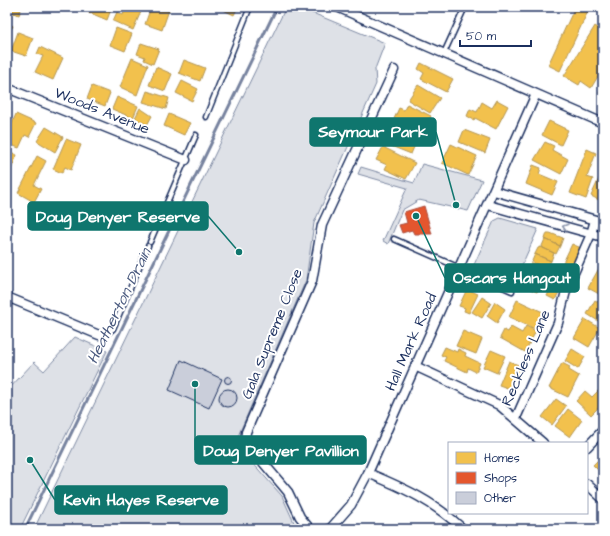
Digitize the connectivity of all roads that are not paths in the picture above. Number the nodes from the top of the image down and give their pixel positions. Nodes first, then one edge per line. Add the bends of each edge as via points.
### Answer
1 (250, 7) edge
2 (337, 7) edge
3 (465, 7) edge
4 (444, 53) junction
5 (394, 70) dead end
6 (7, 88) edge
7 (536, 94) junction
8 (206, 117) dead end
9 (603, 123) edge
10 (196, 135) dead end
11 (186, 160) junction
12 (494, 191) junction
13 (488, 205) junction
14 (599, 221) edge
15 (591, 234) junction
16 (603, 237) edge
17 (394, 238) dead end
18 (150, 242) dead end
19 (148, 246) dead end
20 (459, 267) junction
21 (512, 291) dead end
22 (7, 297) edge
23 (99, 335) joint
24 (415, 366) junction
25 (516, 418) junction
26 (603, 430) edge
27 (542, 442) edge
28 (588, 446) edge
29 (368, 473) junction
30 (588, 485) edge
31 (603, 499) edge
32 (310, 529) edge
33 (330, 529) edge
34 (463, 529) edge

1 - 8 lane
2 - 4 street
3 - 4 lane
4 - 7 street
5 - 32 street, Gala Supreme Close via 322,224 312,281 246,432 245,441 288,492 300,517
6 - 11 street, Woods Avenue
7 - 9 street
7 - 12 street, Hall Mark Road
10 - 11 lane
11 - 18 lane
12 - 13 street, Hall Mark Road
12 - 14 street
15 -> 13 street
13 - 20 street, Hall Mark Road
14 - 15 street, Reckless Lane
15 - 16 street
15 - 25 street, Reckless Lane via 566,291 558,323
17 - 20 lane
19 - 23 lane via 113,329
20 - 21 lane
20 - 24 street, Hall Mark Road
22 - 23 street
24 - 25 street via 499,405
24 - 29 street, Hall Mark Road
25 - 27 street
26 - 28 street
29 - 33 street, Hall Mark Road via 351,505
29 - 34 street via 417,494 444,511
30 - 31 street

